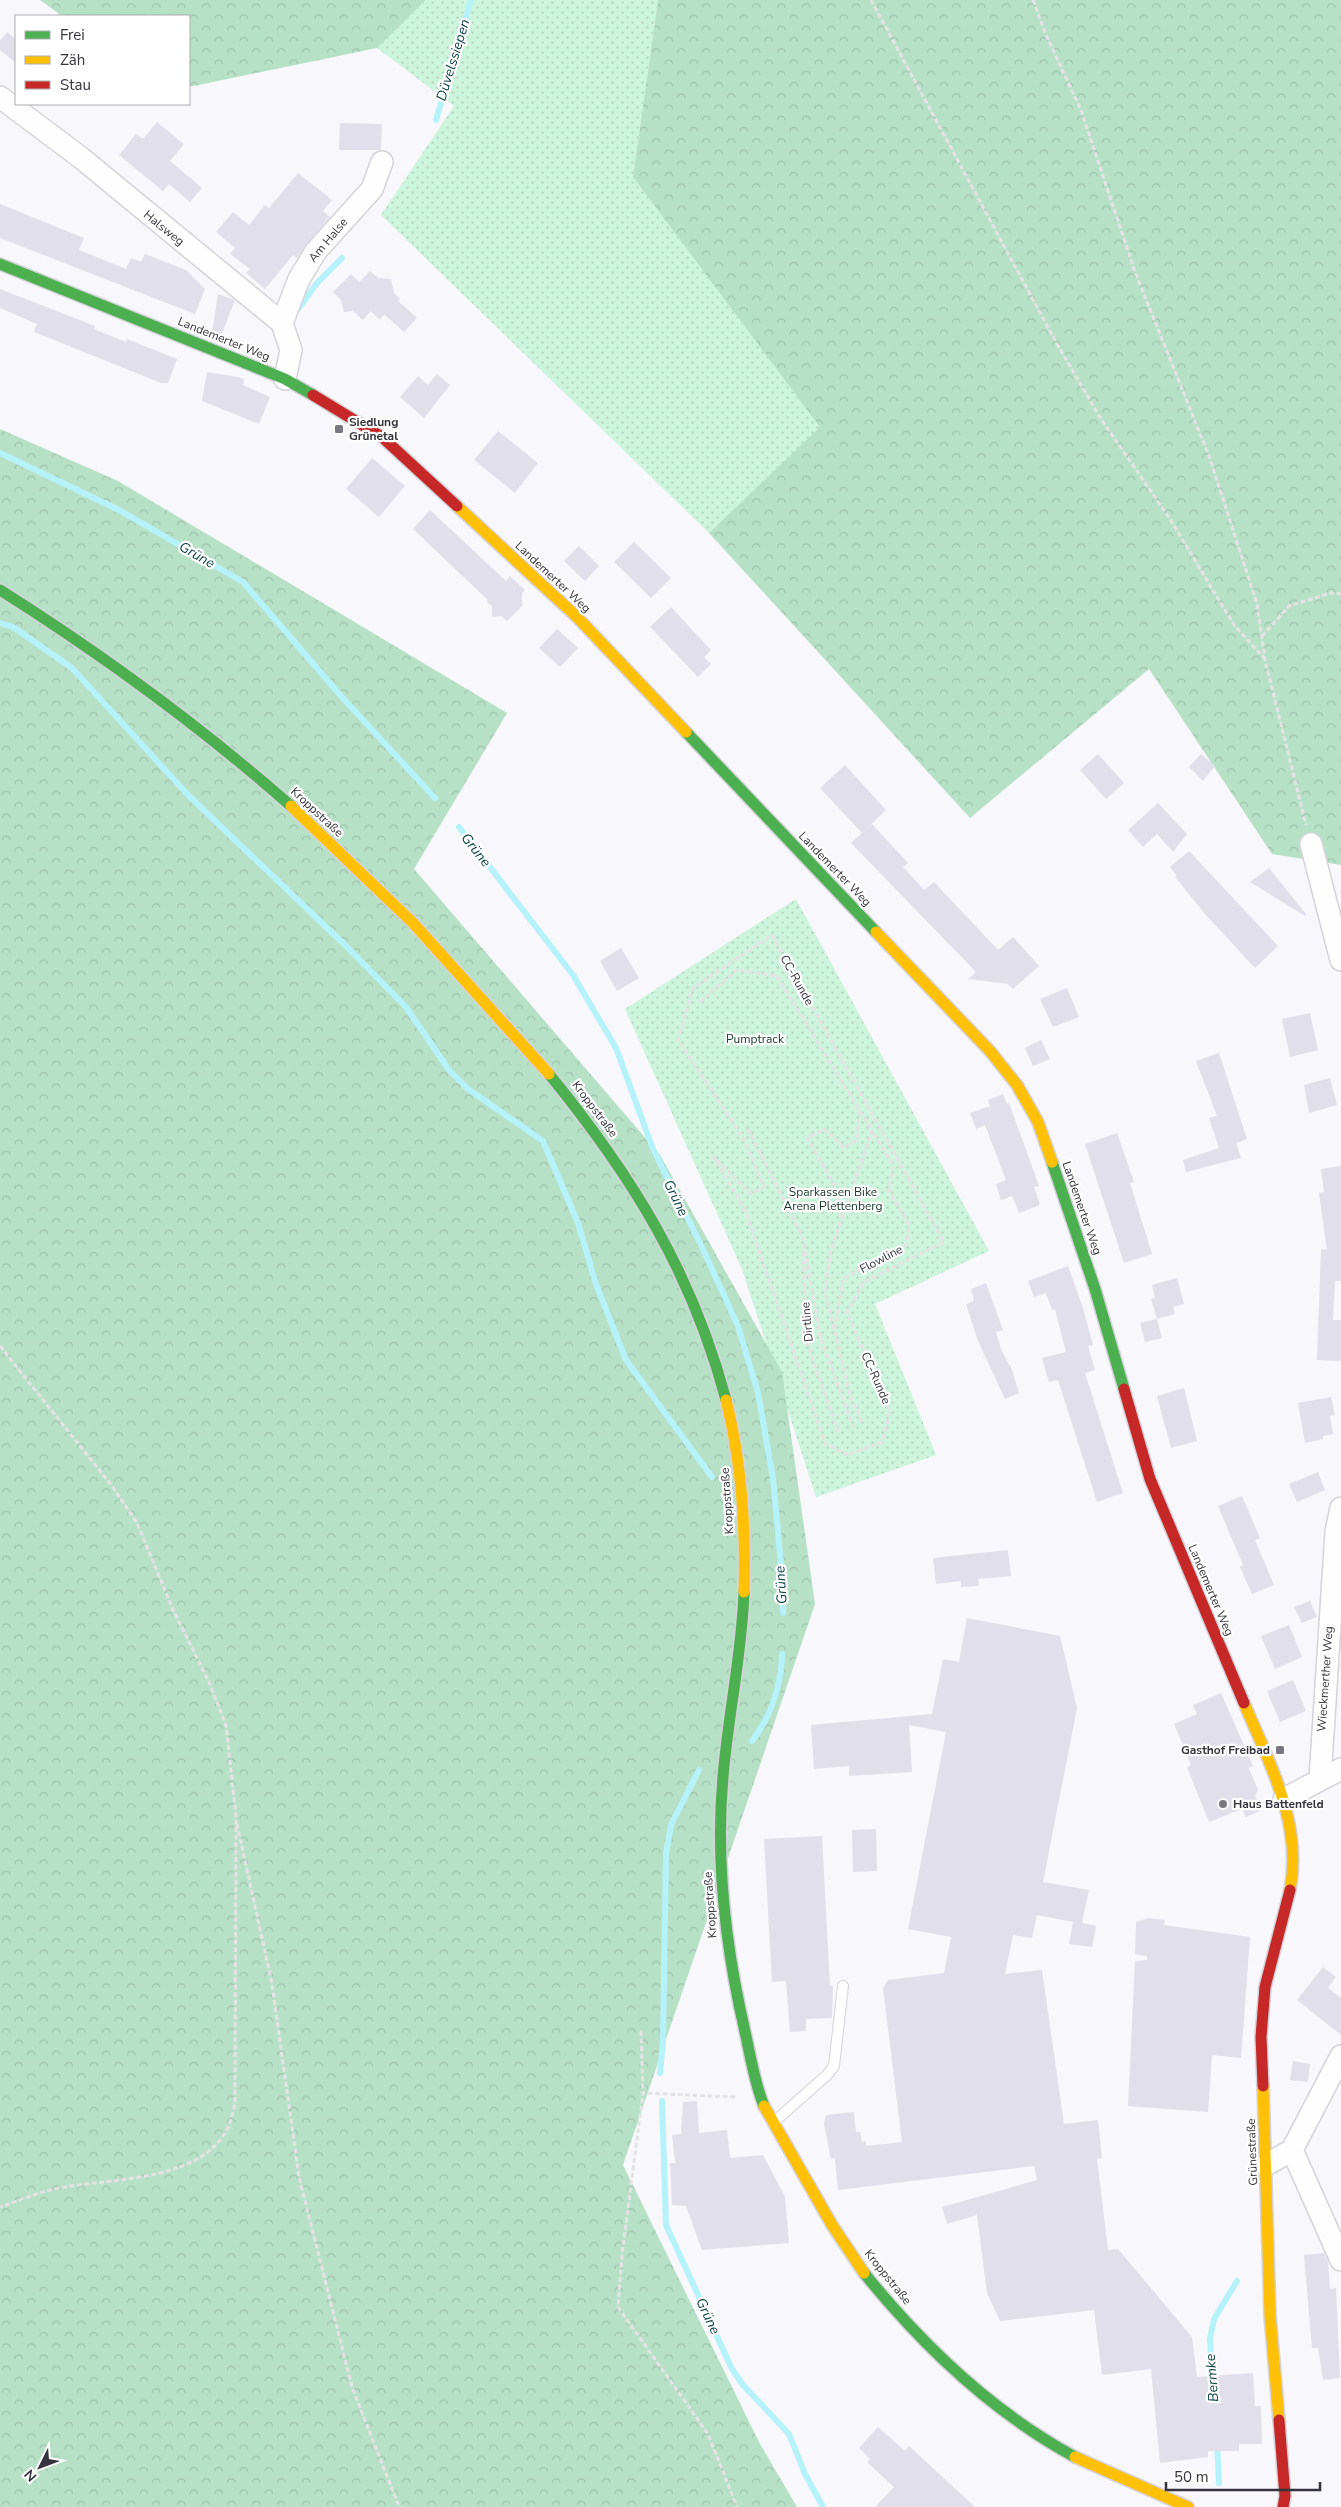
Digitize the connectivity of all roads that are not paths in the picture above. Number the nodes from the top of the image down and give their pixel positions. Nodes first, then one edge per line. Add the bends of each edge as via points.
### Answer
1 (0, 97) edge
2 (382, 162) dead end
3 (0, 264) edge
4 (282, 323) junction
5 (286, 379) junction
6 (0, 590) edge
7 (1311, 844) road end
8 (1341, 960) edge
9 (1341, 1508) edge
10 (1341, 1769) edge
11 (1320, 1779) junction
12 (1284, 1799) junction
13 (843, 1986) dead end
14 (1341, 2056) edge
15 (774, 2122) junction
16 (1292, 2150) junction
17 (1266, 2164) junction
18 (1341, 2260) edge
19 (1188, 2507) edge
20 (1284, 2507) edge

1 - 4 street, Halsweg via 80,157
2 - 4 street, Am Halse via 372,189 316,251 299,279
3 - 5 street, Landemerter Weg
4 - 5 street via 291,350
5 - 12 street, Landemerter Weg via 382,437 576,616 990,1051 1017,1085 1038,1122 1095,1289 1150,1479
6 - 15 street, Kroppstraße via 55,622 144,684 237,757 407,915 508,1025 573,1102 613,1157 665,1240 701,1323 727,1404 742,1486 742,1625 721,1792 720,1860 724,1933 737,2003 761,2098
7 - 8 street
9 - 11 street, Wieckmerther Weg via 1336,1532
10 - 11 street
11 - 12 street
12 - 17 street, Grünestraße via 1294,1850 1283,1924 1265,1987 1261,2038
13 - 15 lane via 834,2066
14 - 16 street
15 - 19 street, Kroppstraße via 826,2215 870,2281 924,2341 1027,2428 1075,2457
16 - 17 street
16 - 18 street
17 - 20 street, Grünestraße via 1270,2315

